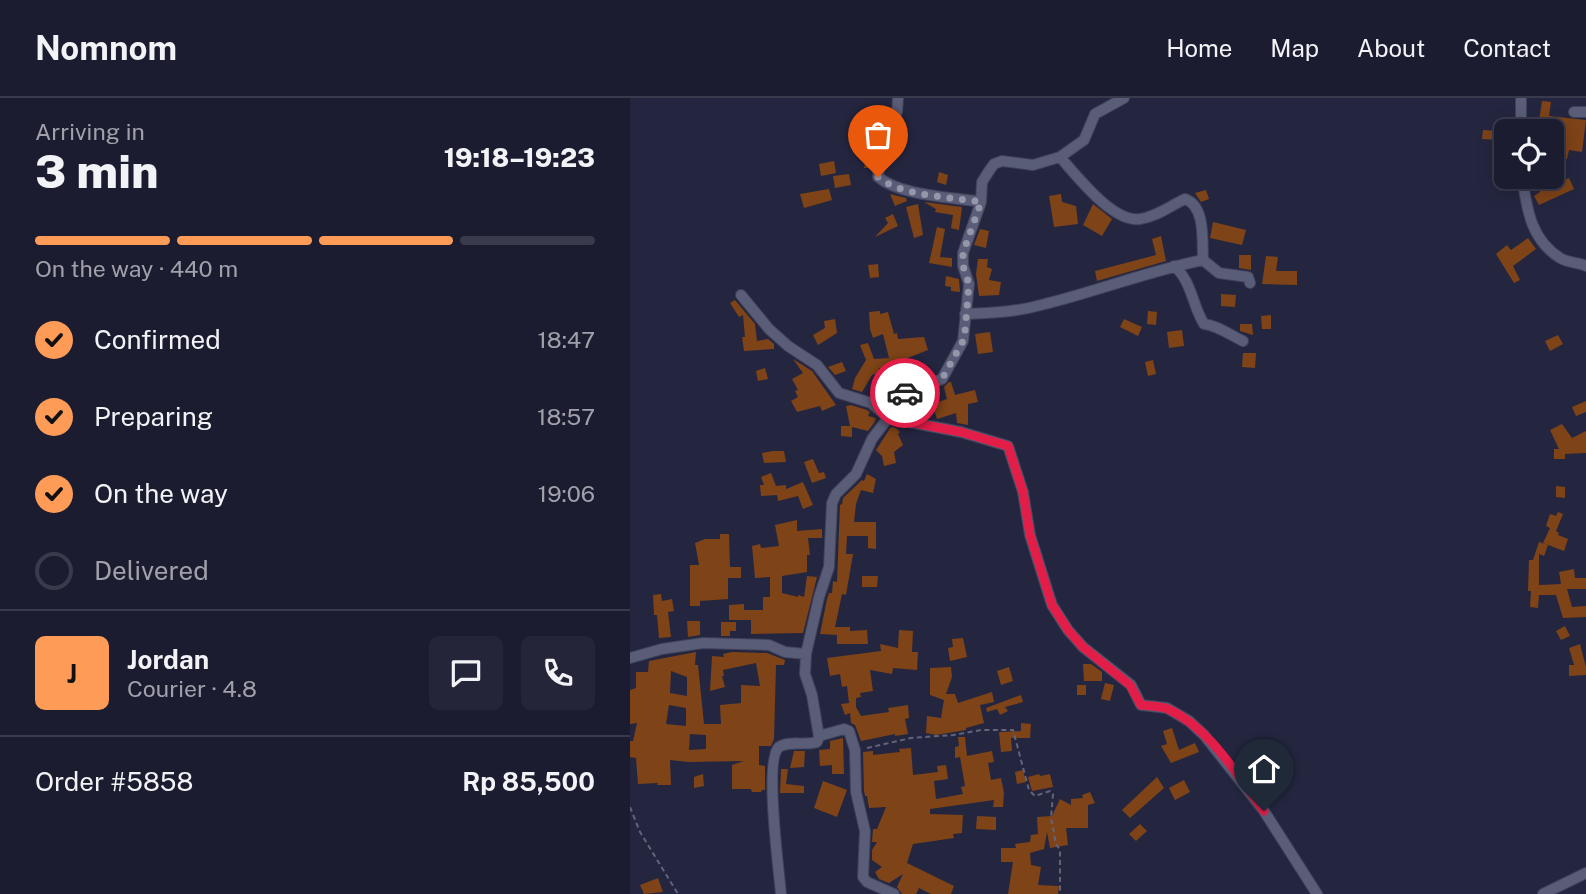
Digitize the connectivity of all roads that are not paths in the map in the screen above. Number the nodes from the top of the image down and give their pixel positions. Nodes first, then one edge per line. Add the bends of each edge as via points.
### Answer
1 (898, 98) edge
2 (1124, 98) edge
3 (1521, 98) edge
4 (1574, 112) dead end
5 (1586, 112) edge
6 (1521, 119) edge
7 (1060, 157) junction
8 (1524, 189) edge
9 (981, 202) junction
10 (1203, 260) junction
11 (1584, 262) edge
12 (1174, 266) junction
13 (1250, 283) dead end
14 (741, 295) dead end
15 (965, 314) junction
16 (1244, 341) dead end
17 (888, 418) junction
18 (806, 654) junction
19 (630, 658) edge
20 (819, 736) junction
21 (1586, 873) edge
22 (781, 894) edge
23 (894, 894) edge
24 (1317, 894) edge
25 (1543, 894) edge

1 - 9 street via 897,112 882,142 878,177 915,193
2 - 7 street via 1095,114 1084,140
3 - 6 street
4 - 5 street
7 - 9 street via 1033,165 994,164 982,182
7 - 10 street via 1105,205 1124,217 1156,215 1185,199 1192,201 1201,225
8 - 11 street via 1530,222 1558,257
9 - 15 street via 963,253 969,284
10 - 12 street
10 - 13 street via 1219,273 1248,277
12 - 15 street via 1041,305
12 - 16 street via 1184,274 1204,324
14 - 17 street via 769,329 817,365 839,393 871,403
15 - 17 street via 963,341 942,379 900,397
17 - 18 street via 856,474 832,503 829,567
17 - 24 street via 1008,446 1042,575 1052,605 1068,630 1129,683 1141,705 1167,708 1204,735 1264,811
18 - 19 street via 769,645 703,643
18 - 20 street
20 - 22 street via 817,742 785,744 774,753 771,779
20 - 23 street via 846,729 855,750 856,792 866,831 863,877
21 - 25 street

